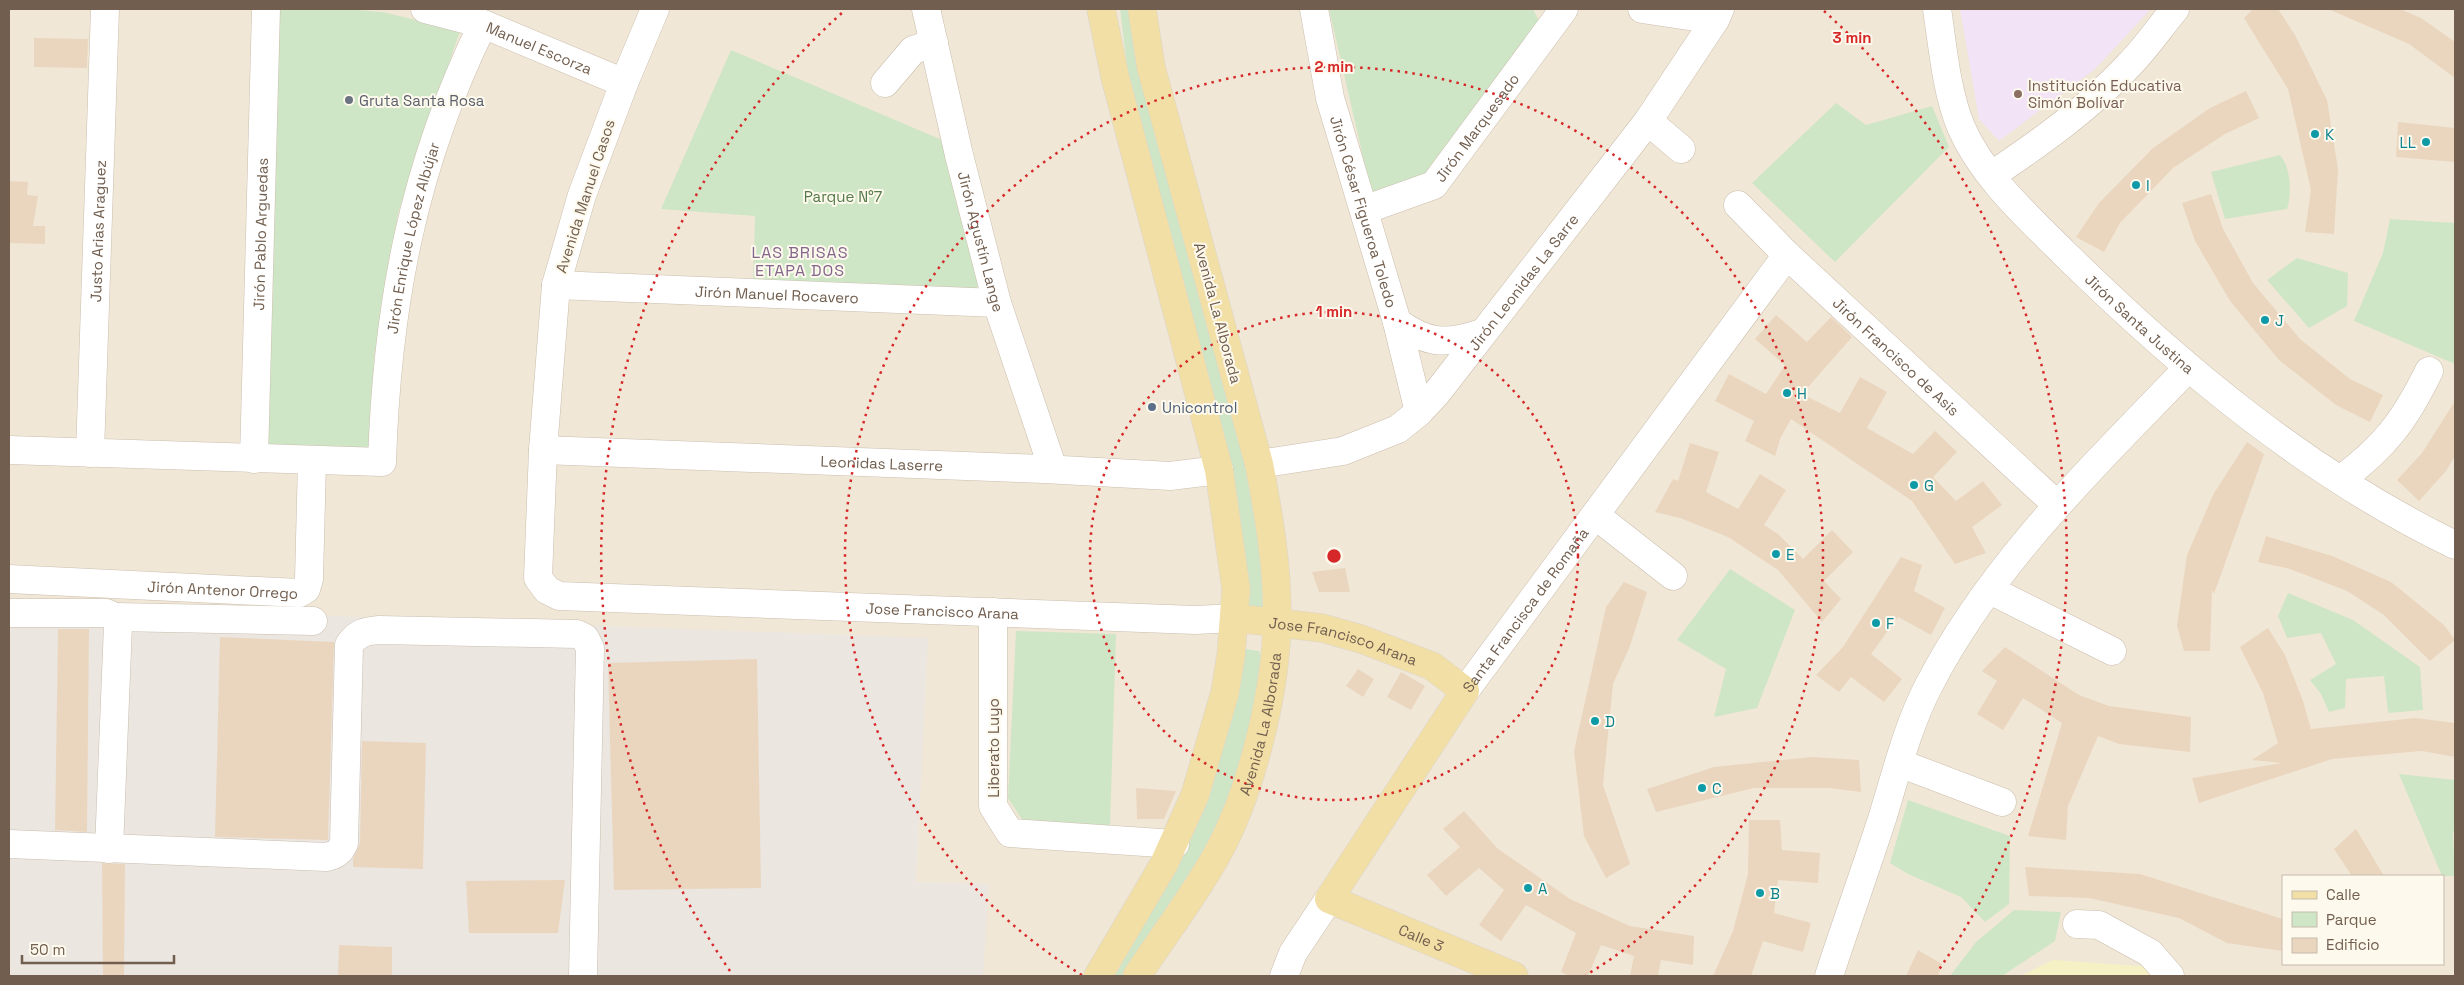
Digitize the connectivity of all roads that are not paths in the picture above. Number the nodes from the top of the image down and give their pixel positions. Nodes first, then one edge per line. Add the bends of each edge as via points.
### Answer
1 (105, 9) edge
2 (266, 9) edge
3 (426, 9) edge
4 (655, 9) edge
5 (926, 9) edge
6 (1101, 9) edge
7 (1142, 9) edge
8 (1314, 9) edge
9 (1564, 9) edge
10 (1642, 9) edge
11 (1937, 9) edge
12 (2175, 9) edge
13 (1718, 14) edge
14 (483, 24) junction
15 (934, 44) junction
16 (624, 83) junction
17 (884, 83) dead end
18 (1648, 122) junction
19 (1681, 149) dead end
20 (1992, 175) junction
21 (1738, 205) dead end
22 (1364, 210) junction
23 (1787, 256) junction
24 (556, 285) junction
25 (998, 303) junction
26 (1396, 322) junction
27 (1482, 333) junction
28 (2188, 368) junction
29 (2430, 371) dead end
30 (1419, 412) junction
31 (9, 450) edge
32 (543, 450) junction
33 (90, 453) junction
34 (254, 459) junction
35 (312, 461) junction
36 (1259, 464) junction
37 (1053, 469) junction
38 (1219, 470) junction
39 (2340, 480) junction
40 (2056, 504) junction
41 (1595, 515) junction
42 (2455, 545) edge
43 (1673, 576) dead end
44 (9, 579) edge
45 (1990, 590) junction
46 (993, 612) junction
47 (9, 613) edge
48 (115, 618) junction
49 (1235, 618) junction
50 (313, 621) dead end
51 (1277, 622) junction
52 (2112, 651) dead end
53 (1465, 691) junction
54 (1899, 763) junction
55 (2002, 802) dead end
56 (9, 844) edge
57 (1175, 844) junction
58 (109, 849) junction
59 (1329, 900) junction
60 (2077, 924) dead end
61 (583, 976) edge
62 (1098, 976) edge
63 (1136, 976) edge
64 (1284, 976) edge
65 (1514, 976) edge
66 (1829, 976) edge
67 (2170, 976) edge

1 - 33 street, Justo Arias Araguez
2 - 34 street, Jirón Pablo Arguedas
3 - 14 street, Manuel Escorza
4 - 16 street, Avenida Manuel Casos
5 - 15 street, Jirón Agustín Lange
6 - 38 main road via 1114,77
7 - 36 main road, Avenida La Alborada via 1151,67
8 - 22 street, Jirón César Figueroa Toledo via 1330,98
9 - 22 street, Jirón Marquesado via 1434,185
10 - 13 street
11 - 20 street, Jirón Santa Justina via 1951,95 1976,153
12 - 20 street via 2130,64 2094,99
13 - 18 street, Jirón Leonidas La Sarre
14 - 16 street, Manuel Escorza
14 - 35 street, Jirón Enrique López Albújar via 446,108 404,247 385,381 382,462
15 - 17 street via 913,50
15 - 25 street, Jirón Agustín Lange
16 - 24 street, Avenida Manuel Casos via 582,195
18 - 19 street
18 - 27 street, Jirón Leonidas La Sarre
20 - 28 street, Jirón Santa Justina via 2025,214
21 - 23 street, Jirón Francisco de Asis
22 - 26 street, Jirón César Figueroa Toledo
23 - 40 street, Jirón Francisco de Asis
23 - 41 street, Santa Francisca de Romaña
24 - 25 street, Jirón Manuel Rocavero
24 - 32 street, Avenida Manuel Casos
25 - 37 street, Jirón Agustín Lange
26 - 27 street via 1415,335 1437,341 1460,341
26 - 30 street, Jirón César Figueroa Toledo
27 - 30 street, Jirón Leonidas La Sarre
28 - 39 street, Jirón Santa Justina
28 - 40 street
29 - 39 street via 2410,410 2393,432 2366,461
30 - 36 street, Jirón Leonidas La Sarre via 1398,429 1343,451
31 - 33 street
32 - 37 street, Leonidas Laserre
32 - 46 street, Jose Francisco Arana via 538,578 547,590 560,596
33 - 34 street
34 - 35 street
35 - 44 street, Jirón Antenor Orrego via 309,579 306,589 299,593
36 - 51 main road, Avenida La Alborada via 1269,515
37 - 38 street, Leonidas Laserre via 1170,476
38 - 49 main road via 1233,560
39 - 42 street, Jirón Santa Justina via 2409,523
40 - 45 street
41 - 43 street
41 - 53 street, Santa Francisca de Romaña
45 - 52 street
45 - 54 street via 1948,650 1927,689
46 - 49 street, Jose Francisco Arana via 1195,620
46 - 57 street, Liberato Luyo via 993,806 1010,834
47 - 48 street via 106,613
48 - 50 street
48 - 58 street via 118,625
49 - 51 main road, Jose Francisco Arana
49 - 57 main road via 1225,692 1211,746 1196,795
51 - 53 main road, Jose Francisco Arana via 1322,628 1361,639 1432,666
51 - 63 main road, Avenida La Alborada via 1262,731 1238,809 1220,850
53 - 59 main road, Santa Francisca de Romaña
54 - 55 street
54 - 66 street
56 - 58 street
57 - 62 main road
58 - 61 street via 334,855 340,852 344,843 349,645 355,636 379,630 577,634 585,638 590,648
59 - 64 street, Santa Francisca de Romaña via 1293,953
59 - 65 main road, Calle 3
60 - 67 street via 2099,925 2142,948

